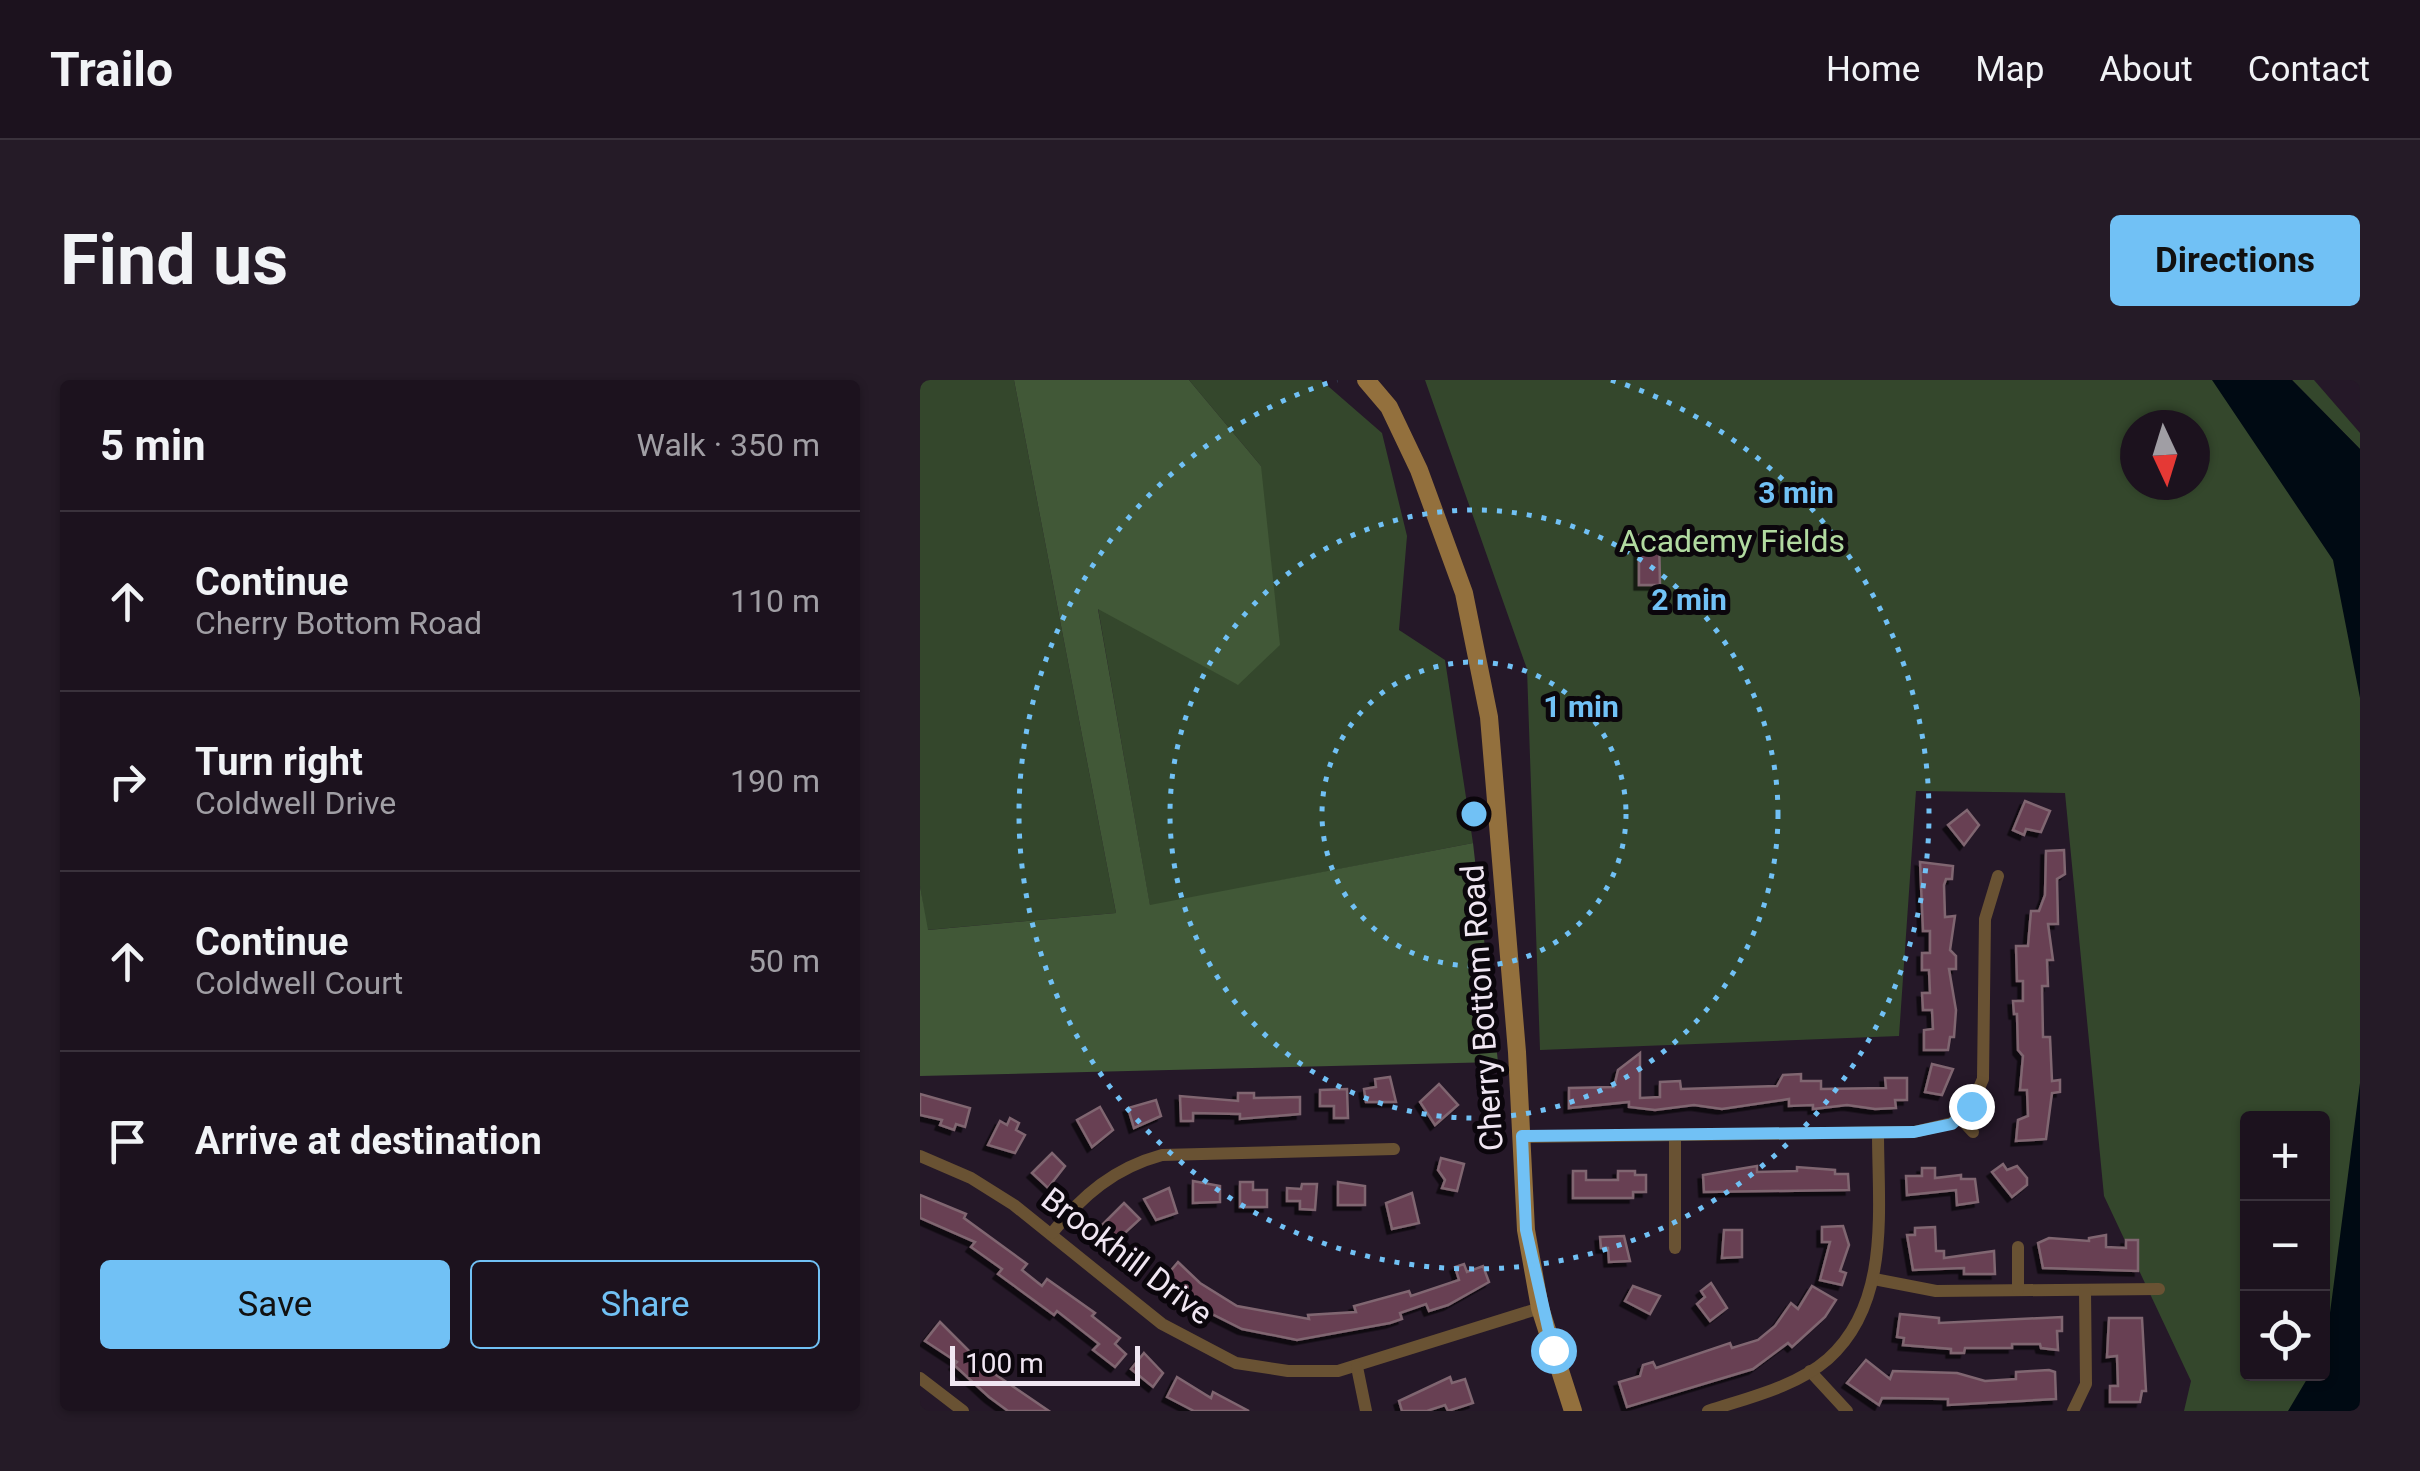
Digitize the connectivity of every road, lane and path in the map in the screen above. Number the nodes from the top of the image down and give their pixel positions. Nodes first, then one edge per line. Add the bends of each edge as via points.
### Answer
1 (1366, 380) edge
2 (1998, 876) dead end
3 (1959, 1117) junction
4 (1973, 1132) dead end
5 (1878, 1134) junction
6 (1522, 1136) junction
7 (1675, 1136) junction
8 (1394, 1149) dead end
9 (920, 1156) edge
10 (1052, 1233) junction
11 (1675, 1248) dead end
12 (2018, 1248) dead end
13 (1874, 1279) junction
14 (2159, 1289) dead end
15 (2018, 1290) junction
16 (2085, 1290) junction
17 (1540, 1308) junction
18 (1357, 1368) junction
19 (1810, 1371) junction
20 (920, 1378) edge
21 (963, 1411) edge
22 (1366, 1411) edge
23 (1573, 1411) edge
24 (1708, 1411) edge
25 (1847, 1411) edge
26 (2073, 1411) edge

1 - 6 main road, Cherry Bottom Road via 1389,406 1420,470 1464,593 1489,717
2 - 3 street via 1984,919 1983,1080
3 - 4 street
3 - 5 street via 1914,1132
5 - 7 street
5 - 13 street
6 - 7 street
6 - 17 main road, Cherry Bottom Road via 1526,1230
7 - 11 street
8 - 10 street via 1162,1156 1103,1180
9 - 10 street, Brookhill Drive via 971,1178
10 - 18 street, Brookhill Drive via 1162,1324 1236,1363 1288,1371
12 - 15 street
13 - 15 street via 1936,1290
13 - 19 street via 1852,1329
14 - 16 street
15 - 16 street
16 - 26 street via 2086,1384
17 - 18 street, Brookhill Drive
17 - 23 main road, Cherry Bottom Road
18 - 22 street
19 - 24 street
19 - 25 street
20 - 21 street

